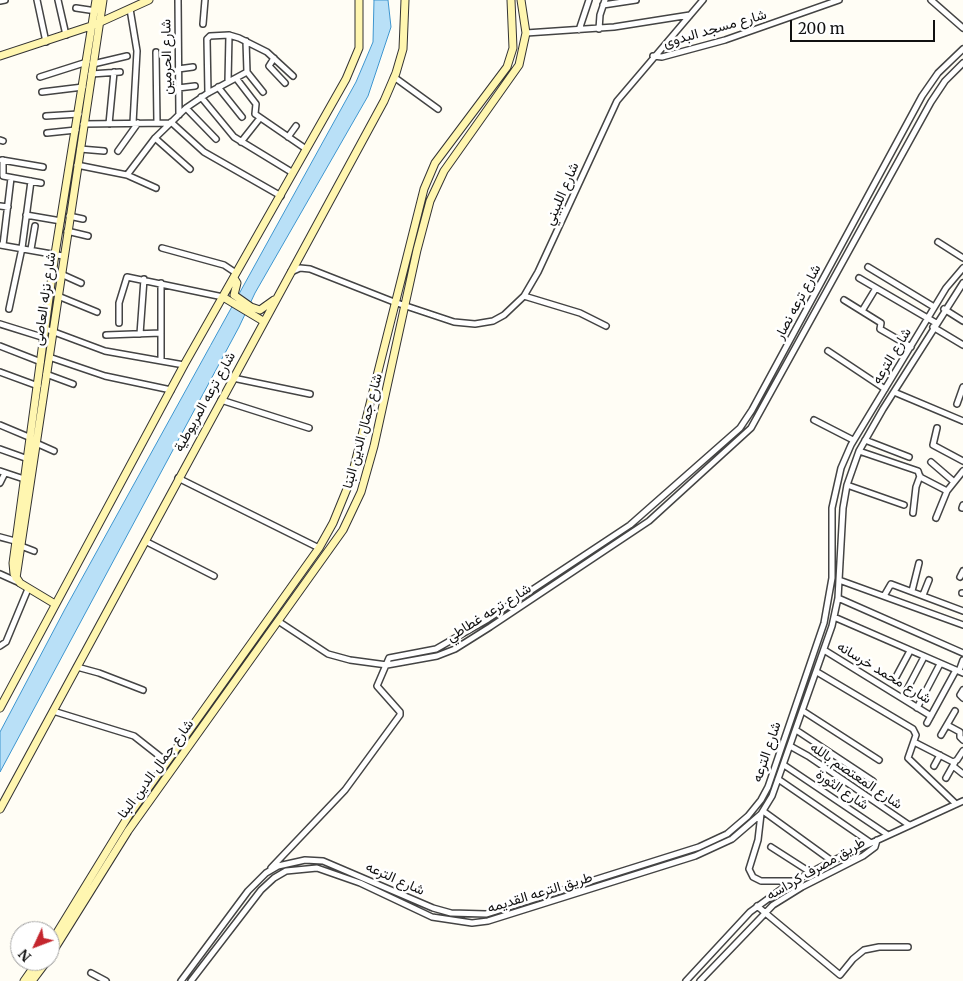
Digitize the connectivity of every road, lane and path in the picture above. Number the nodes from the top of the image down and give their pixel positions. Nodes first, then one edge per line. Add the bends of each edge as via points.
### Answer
1 (5, 0) edge
2 (37, 0) edge
3 (58, 0) edge
4 (96, 0) edge
5 (103, 0) edge
6 (149, 0) edge
7 (178, 0) edge
8 (204, 0) edge
9 (359, 0) edge
10 (405, 0) edge
11 (511, 0) edge
12 (521, 0) edge
13 (589, 0) edge
14 (636, 0) edge
15 (703, 0) edge
16 (839, 0) edge
17 (931, 0) edge
18 (0, 2) edge
19 (604, 3) edge
20 (76, 8) dead end
21 (130, 9) junction
22 (98, 11) junction
23 (690, 15) junction
24 (96, 24) junction
25 (202, 24) dead end
26 (963, 28) edge
27 (599, 29) junction
28 (579, 30) junction
29 (526, 33) junction
30 (66, 35) junction
31 (229, 35) junction
32 (246, 41) junction
33 (46, 42) junction
34 (963, 49) edge
35 (156, 52) dead end
36 (0, 56) edge
37 (127, 56) dead end
38 (653, 56) junction
39 (274, 58) junction
40 (90, 63) junction
41 (963, 63) edge
42 (193, 67) dead end
43 (178, 69) junction
44 (247, 72) junction
45 (92, 74) junction
46 (293, 76) dead end
47 (40, 77) dead end
48 (236, 78) junction
49 (394, 78) junction
50 (228, 82) junction
51 (285, 83) dead end
52 (195, 86) dead end
53 (83, 87) junction
54 (218, 87) junction
55 (178, 88) junction
56 (42, 92) dead end
57 (263, 92) dead end
58 (208, 93) junction
59 (202, 97) junction
60 (186, 108) junction
61 (438, 109) dead end
62 (79, 114) junction
63 (179, 115) junction
64 (46, 116) dead end
65 (242, 117) dead end
66 (260, 118) junction
67 (170, 122) junction
68 (135, 123) junction
69 (157, 123) junction
70 (84, 124) junction
71 (109, 124) junction
72 (296, 126) dead end
73 (77, 130) junction
74 (47, 134) dead end
75 (288, 137) junction
76 (155, 138) junction
77 (216, 139) dead end
78 (241, 142) junction
79 (80, 149) junction
80 (306, 149) junction
81 (104, 151) dead end
82 (118, 151) dead end
83 (2, 160) edge
84 (77, 165) junction
85 (43, 167) dead end
86 (190, 169) dead end
87 (293, 173) junction
88 (127, 175) junction
89 (11, 178) junction
90 (30, 181) junction
91 (41, 183) dead end
92 (156, 188) dead end
93 (281, 196) junction
94 (0, 206) edge
95 (8, 207) junction
96 (26, 215) junction
97 (69, 216) junction
98 (83, 219) dead end
99 (62, 221) junction
100 (35, 226) dead end
101 (67, 231) junction
102 (88, 236) dead end
103 (938, 242) dead end
104 (1, 246) edge
105 (22, 248) junction
106 (162, 248) dead end
107 (31, 249) junction
108 (56, 254) junction
109 (63, 256) junction
110 (963, 258) edge
111 (868, 267) dead end
112 (963, 268) edge
113 (289, 272) junction
114 (61, 274) junction
115 (235, 276) junction
116 (859, 278) dead end
117 (144, 279) junction
118 (81, 283) dead end
119 (162, 283) junction
120 (963, 283) edge
121 (876, 288) junction
122 (58, 296) junction
123 (524, 296) junction
124 (223, 297) junction
125 (234, 300) junction
126 (275, 300) junction
127 (844, 300) dead end
128 (394, 302) junction
129 (406, 305) junction
130 (934, 307) junction
131 (9, 309) dead end
132 (944, 309) junction
133 (862, 311) junction
134 (97, 312) dead end
135 (928, 318) junction
136 (263, 321) junction
137 (963, 321) edge
138 (119, 323) dead end
139 (0, 324) edge
140 (935, 325) junction
141 (606, 326) dead end
142 (49, 330) junction
143 (161, 333) junction
144 (140, 334) junction
145 (106, 335) dead end
146 (45, 338) junction
147 (0, 346) edge
148 (963, 346) edge
149 (911, 347) junction
150 (828, 351) dead end
151 (49, 357) junction
152 (161, 361) junction
153 (42, 362) junction
154 (184, 365) junction
155 (0, 372) edge
156 (46, 374) junction
157 (232, 378) junction
158 (73, 384) dead end
159 (38, 386) junction
160 (963, 387) edge
161 (885, 389) junction
162 (171, 390) junction
163 (894, 392) junction
164 (310, 394) dead end
165 (220, 400) junction
166 (958, 404) dead end
167 (814, 420) dead end
168 (963, 421) edge
169 (0, 425) edge
170 (309, 428) dead end
171 (937, 428) dead end
172 (853, 440) junction
173 (866, 440) junction
174 (33, 444) junction
175 (0, 449) edge
176 (54, 451) dead end
177 (859, 451) junction
178 (909, 457) dead end
179 (28, 459) junction
180 (963, 461) edge
181 (931, 462) dead end
182 (963, 471) edge
183 (2, 472) edge
184 (920, 476) junction
185 (961, 476) edge
186 (178, 477) junction
187 (24, 479) junction
188 (953, 481) junction
189 (0, 483) edge
190 (847, 485) junction
191 (947, 491) junction
192 (669, 492) junction
193 (674, 499) junction
194 (904, 505) dead end
195 (913, 513) dead end
196 (22, 517) junction
197 (936, 518) dead end
198 (615, 535) joint
199 (0, 537) edge
200 (145, 541) junction
201 (619, 542) joint
202 (18, 544) junction
203 (319, 548) junction
204 (34, 551) dead end
205 (920, 562) dead end
206 (963, 571) edge
207 (0, 574) edge
208 (214, 576) dead end
209 (960, 577) dead end
210 (839, 580) junction
211 (929, 580) dead end
212 (18, 581) junction
213 (28, 589) junction
214 (912, 591) junction
215 (923, 595) junction
216 (884, 596) junction
217 (838, 598) junction
218 (55, 604) junction
219 (963, 611) edge
220 (834, 617) junction
221 (278, 620) junction
222 (963, 625) edge
223 (0, 646) edge
224 (824, 650) junction
225 (910, 651) junction
226 (963, 653) edge
227 (924, 657) junction
228 (963, 660) edge
229 (388, 662) junction
230 (940, 664) junction
231 (77, 667) junction
232 (817, 672) junction
233 (959, 672) edge
234 (896, 677) dead end
235 (143, 690) dead end
236 (963, 690) edge
237 (903, 697) junction
238 (963, 698) edge
239 (0, 708) edge
240 (917, 708) junction
241 (53, 711) junction
242 (803, 711) junction
243 (955, 711) dead end
244 (931, 716) junction
245 (927, 723) dead end
246 (947, 725) junction
247 (796, 730) junction
248 (941, 736) dead end
249 (963, 740) edge
250 (914, 742) junction
251 (790, 746) junction
252 (963, 751) edge
253 (940, 755) junction
254 (879, 760) dead end
255 (167, 762) junction
256 (954, 764) junction
257 (784, 765) junction
258 (934, 766) dead end
259 (963, 774) edge
260 (946, 778) dead end
261 (778, 779) junction
262 (874, 781) dead end
263 (761, 800) junction
264 (960, 802) edge
265 (768, 804) junction
266 (963, 808) edge
267 (0, 809) edge
268 (762, 813) junction
269 (909, 825) junction
270 (888, 835) junction
271 (877, 840) junction
272 (871, 843) junction
273 (771, 847) dead end
274 (832, 861) junction
275 (270, 870) junction
276 (810, 872) junction
277 (356, 874) junction
278 (353, 880) junction
279 (794, 881) junction
280 (772, 883) junction
281 (775, 894) junction
282 (757, 906) junction
283 (764, 913) junction
284 (60, 928) edge
285 (60, 940) edge
286 (908, 947) dead end
287 (92, 973) dead end
288 (840, 975) junction
289 (106, 981) edge
290 (181, 981) edge
291 (191, 981) edge
292 (686, 981) edge
293 (700, 981) edge
294 (837, 981) edge

1 - 18 street
2 - 33 street
3 - 30 street
4 - 22 main road
5 - 22 main road
6 - 21 main road
7 - 43 street, شارع الحرمين
8 - 25 street
9 - 80 main road via 359,48 346,79
10 - 49 main road, شارع ترعه المريوطية via 403,49
11 - 128 main road, شارع جمال الدين البنا via 513,48 507,67 436,163 424,189
12 - 29 main road, شارع جمال الدين البنا
13 - 28 street
14 - 19 street
15 - 23 street, شارع اللبيني
16 - 38 street, شارع مسجد البدوى via 725,40 662,57
17 - 26 street
19 - 27 street
20 - 22 street
21 - 24 main road
21 - 68 street via 137,51
22 - 24 main road, شارع نزله العاصى
23 - 27 street
23 - 38 street, شارع اللبيني
24 - 30 main road
24 - 40 main road, شارع نزله العاصى
27 - 28 street
28 - 29 street
29 - 129 main road, شارع جمال الدين البنا via 522,58 516,70 438,182 417,250
30 - 33 main road
31 - 32 street
31 - 50 street
31 - 58 street via 207,39
32 - 39 street
32 - 44 street
33 - 36 main road
34 - 192 street, شارع ترعه نصار via 938,73 922,96 749,416 729,439
35 - 69 street
37 - 40 street
38 - 123 street, شارع اللبيني via 621,94 610,113 562,222
39 - 46 street
39 - 51 street via 269,66
40 - 45 main road, شارع نزله العاصى
40 - 47 street
40 - 53 main road, شارع نزله العاصى
41 - 193 street, شارع ترعه نصار via 931,102 751,428
42 - 43 street
43 - 55 street, شارع الحرمين
44 - 48 street
44 - 57 street
45 - 70 main road, شارع نزله العاصى
45 - 71 street via 117,72
48 - 50 street
48 - 66 street via 256,104 253,112
49 - 61 street
49 - 113 main road, شارع ترعه المريوطية
50 - 54 street
52 - 55 street
53 - 56 street
53 - 62 main road, شارع نزله العاصى
54 - 58 street
54 - 65 street
55 - 63 street, شارع الحرمين
58 - 59 street
59 - 60 street
59 - 78 street
60 - 63 street
60 - 77 street
62 - 64 street
62 - 73 main road, شارع نزله العاصى
63 - 67 street
66 - 75 street
66 - 78 street
67 - 69 street
67 - 76 street
67 - 93 street via 204,152
68 - 69 street
68 - 71 street
68 - 82 street
70 - 71 street
70 - 79 main road, شارع نزله العاصى
72 - 75 street
73 - 74 street
73 - 99 main road, شارع نزله العاصى
75 - 80 street
76 - 86 street
76 - 88 street
78 - 87 street
79 - 81 street
79 - 84 main road, شارع نزله العاصى
80 - 87 main road
83 - 85 street
83 - 89 street via 3,176
84 - 88 street
84 - 97 main road, شارع نزله العاصى
87 - 93 main road
88 - 92 street
89 - 90 street
89 - 95 street
90 - 91 street
90 - 96 street
93 - 115 main road
94 - 95 street
95 - 104 street
96 - 99 street
96 - 105 street
97 - 98 street
97 - 101 main road, شارع نزله العاصى
99 - 108 main road, شارع نزله العاصى
100 - 107 street
101 - 102 street
101 - 109 main road, شارع نزله العاصى
103 - 110 street
104 - 105 street
105 - 107 street
105 - 131 street
106 - 115 street via 224,265
107 - 108 street
108 - 109 street
108 - 142 main road, شارع نزله العاصى
109 - 114 main road, شارع نزله العاصى
111 - 130 street
112 - 130 street, شارع الترعه
113 - 126 main road, شارع ترعه المريوطية
113 - 128 street, شارع اللبيني via 310,269
114 - 118 street
114 - 122 main road, شارع نزله العاصى
115 - 124 main road
115 - 125 main road
116 - 121 street
117 - 119 street
117 - 138 street via 130,277 126,280 119,304
117 - 144 street
119 - 124 street
119 - 143 street
120 - 132 street, شارع الترعه
121 - 133 street
121 - 135 street
122 - 134 street
122 - 142 main road, شارع نزله العاصى
123 - 129 street, شارع اللبيني via 504,315 475,324 442,319
123 - 141 street via 588,316
124 - 125 main road
124 - 154 main road
125 - 126 main road via 260,310
125 - 136 main road
126 - 136 main road, شارع ترعه المريوطية
127 - 133 street
128 - 129 street, شارع اللبيني
128 - 203 main road, شارع جمال الدين البنا via 351,479 342,506
129 - 221 main road, شارع جمال الدين البنا via 361,492 343,530
130 - 135 street, شارع الترعه
132 - 137 street
132 - 140 street, شارع الترعه
133 - 149 street via 881,323 880,329
135 - 140 street
135 - 149 street, شارع الترعه
136 - 157 main road, شارع ترعه المريوطية
139 - 146 street
140 - 148 street, شارع الترعه
140 - 163 street, شارع الترعه
142 - 146 main road, شارع نزله العاصى
142 - 151 main road, شارع نزله العاصى
142 - 152 street via 105,351
143 - 144 street
143 - 152 street
144 - 145 street
146 - 153 main road, شارع نزله العاصى
147 - 153 street
149 - 161 street, شارع الترعه
150 - 161 street
151 - 156 main road, شارع نزله العاصى
151 - 162 street via 105,376
152 - 154 street
153 - 159 main road, شارع نزله العاصى
154 - 162 main road
155 - 159 street
156 - 158 street
156 - 174 main road, شارع نزله العاصى
157 - 164 street
157 - 165 main road, شارع ترعه المريوطية
159 - 174 main road, شارع نزله العاصى
160 - 166 street
161 - 172 street, شارع الترعه
162 - 218 main road
163 - 168 street
163 - 173 street, شارع الترعه
165 - 170 street
165 - 186 main road, شارع ترعه المريوطية
167 - 172 street
169 - 174 street
171 - 180 street via 932,444
172 - 263 street, شارع الترعه via 835,485 828,608
173 - 177 street, شارع الترعه
173 - 178 street
174 - 176 street
174 - 179 main road, شارع نزله العاصى
174 - 196 main road, شارع نزله العاصى
175 - 179 street
177 - 184 street via 918,471
177 - 190 street, شارع الترعه
179 - 187 main road, شارع نزله العاصى
181 - 188 street
182 - 185 street
183 - 187 street
183 - 189 street
184 - 191 street
184 - 195 street
185 - 188 street
186 - 200 main road, شارع ترعه المريوطية
186 - 203 street
187 - 196 main road, شارع نزله العاصى
188 - 191 street
190 - 194 street
190 - 210 street, شارع الترعه
191 - 197 street
192 - 193 street
192 - 198 street, شارع ترعه نصار
193 - 201 street, شارع ترعه نصار
196 - 202 main road, شارع نزله العاصى
198 - 229 street, شارع ترعه غطاطي via 448,644
199 - 202 street
200 - 208 street
200 - 231 main road, شارع ترعه المريوطية
201 - 229 street, شارع ترعه غطاطي via 455,649 437,656
202 - 204 street
202 - 212 main road, شارع نزله العاصى via 13,563
203 - 255 main road, شارع جمال الدين البنا
205 - 214 street
206 - 209 street
207 - 212 street
210 - 216 street
210 - 217 street, شارع الترعه
211 - 215 street
212 - 213 main road
213 - 218 main road
213 - 223 street via 6,642
214 - 215 street
214 - 216 street via 891,584
215 - 219 street
216 - 222 street
217 - 220 street, شارع الترعه
217 - 226 street
218 - 239 main road
220 - 224 street, شارع الترعه
220 - 225 street
221 - 229 street, شارع ترعه غطاطي via 331,655
221 - 285 main road, شارع جمال الدين البنا via 128,831
224 - 232 street, شارع الترعه
224 - 237 street, شارع محمد خرسانه
225 - 227 street
225 - 234 street
227 - 230 street
227 - 237 street
228 - 233 street
229 - 275 street via 377,686 400,716 345,790
230 - 233 street
230 - 240 street
231 - 235 street
231 - 241 main road, شارع ترعه المريوطية
232 - 242 street, شارع الترعه
232 - 250 street via 912,729 916,735
233 - 244 street
236 - 238 street via 960,696
237 - 240 street, شارع محمد خرسانه
240 - 244 street, شارع محمد خرسانه
241 - 255 street via 134,736
241 - 267 main road, شارع ترعه المريوطية
242 - 247 street, شارع الترعه
242 - 254 street
243 - 246 street
244 - 245 street
246 - 248 street
246 - 249 street via 960,732
247 - 251 street, شارع الترعه
247 - 262 street
250 - 253 street
250 - 264 street via 908,758
251 - 257 street, شارع الترعه
251 - 269 street, شارع المعتصم بالله
252 - 256 street
253 - 256 street
253 - 258 street
255 - 284 main road, شارع جمال الدين البنا via 129,815
256 - 259 street
256 - 260 street
257 - 261 street, شارع الترعه
257 - 270 street, شارع الثورة
261 - 265 street, شارع الترعه
261 - 272 street
263 - 265 street
263 - 277 street, شارع الترعه via 736,827 699,847 496,912 452,914
264 - 266 street
264 - 269 street, طريق مصرف كرداسه
265 - 268 street, شارع الترعه
268 - 274 street
268 - 278 street, طريق الترعه القديمه via 732,839 695,856 488,921 463,922 432,917
268 - 280 street, شارع الترعه via 749,869 756,880
269 - 270 street, طريق مصرف كرداسه
270 - 271 street, طريق مصرف كرداسه
271 - 272 street, طريق مصرف كرداسه
271 - 283 street, طريق مصرف كرداسه via 875,847 864,856 793,892
272 - 274 street, طريق مصرف كرداسه
273 - 276 street
274 - 276 street, طريق مصرف كرداسه
275 - 277 street, شارع الترعه via 292,862 315,860 329,862
275 - 290 street via 248,890
276 - 279 street, طريق مصرف كرداسه
277 - 278 street
278 - 291 street, طريق الترعه القديمه via 311,868 277,875 261,890
279 - 280 street, شارع الترعه
279 - 281 street, طريق مصرف كرداسه
280 - 281 street via 776,888
281 - 282 street, طريق مصرف كرداسه
282 - 283 street
282 - 292 street, طريق مصرف كرداسه
283 - 288 street
283 - 293 street, طريق مصرف كرداسه
286 - 288 street via 864,950
287 - 289 street
288 - 294 street

